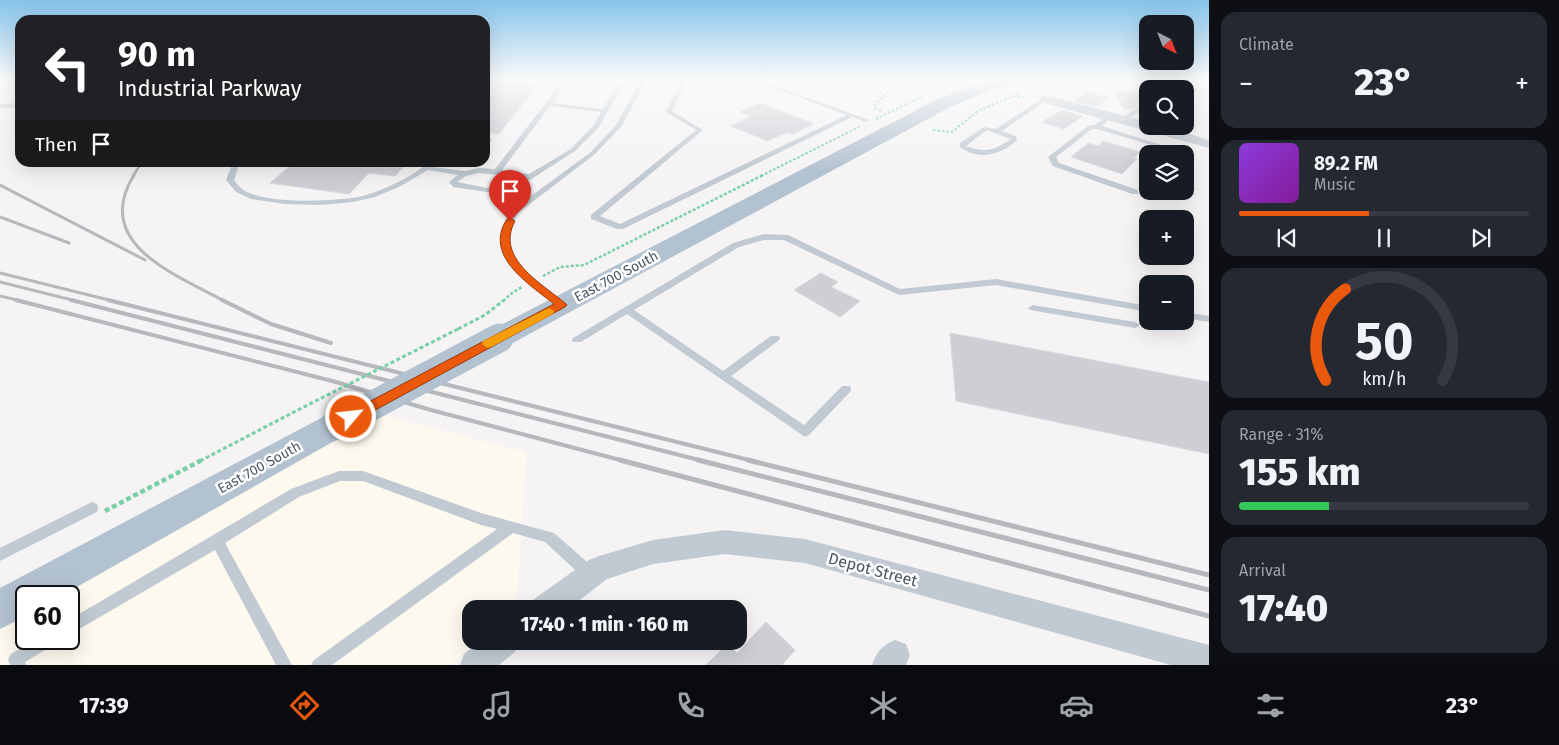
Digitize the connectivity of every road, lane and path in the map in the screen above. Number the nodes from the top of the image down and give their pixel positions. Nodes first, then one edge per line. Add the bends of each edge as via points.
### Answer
1 (544, 109) edge
2 (589, 109) edge
3 (628, 109) edge
4 (670, 109) edge
5 (835, 109) edge
6 (876, 109) edge
7 (895, 109) edge
8 (934, 109) edge
9 (1030, 109) edge
10 (1086, 109) edge
11 (1138, 109) edge
12 (605, 111) joint
13 (880, 112) dead end
14 (852, 115) junction
15 (1110, 115) junction
16 (1124, 119) junction
17 (868, 122) junction
18 (1139, 123) edge
19 (1097, 127) junction
20 (997, 131) junction
21 (1178, 135) edge
22 (1209, 144) edge
23 (1154, 145) edge
24 (235, 167) edge
25 (426, 167) edge
26 (437, 167) edge
27 (497, 171) junction
28 (463, 174) junction
29 (530, 176) junction
30 (1135, 192) dead end
31 (560, 267) dead end
32 (508, 294) dead end
33 (561, 305) junction
34 (1139, 306) edge
35 (1033, 308) dead end
36 (627, 310) junction
37 (1194, 316) edge
38 (1209, 319) edge
39 (1135, 325) dead end
40 (775, 338) dead end
41 (577, 340) dead end
42 (723, 376) junction
43 (846, 389) dead end
44 (98, 509) joint
45 (511, 527) junction
46 (217, 541) junction
47 (0, 555) edge
48 (591, 574) junction
49 (556, 600) edge
50 (0, 610) edge
51 (80, 622) edge
52 (31, 650) edge
53 (493, 650) edge
54 (1209, 660) edge
55 (18, 665) edge
56 (284, 665) edge
57 (319, 665) edge
58 (475, 665) edge

1 - 27 lane
2 - 12 lane
3 - 33 lane via 619,126 593,153 515,212 506,230 506,249 517,269
4 - 14 lane via 669,112 700,130 594,217 620,227
5 - 14 lane
6 - 13 path
7 - 17 path
8 - 33 main road, East 700 South
9 - 20 lane
10 - 15 street
11 - 16 lane
12 - 29 lane via 597,126 573,150
14 - 17 lane
15 - 16 street
15 - 19 lane
16 - 18 street
17 - 31 path via 584,265
19 - 23 lane
19 - 30 lane via 1090,127 1052,157 1056,164
20 - 20 lane via 1014,137 1014,140 985,155 963,147 962,144 986,128
21 - 22 street
24 - 25 lane via 230,180 244,194 268,199 344,202 401,184
26 - 28 lane
27 - 28 lane via 472,170
27 - 29 lane
28 - 29 lane via 453,182 456,186 487,190 505,189
32 - 44 path, bridge via 480,318
33 - 50 main road, East 700 South, bridge
34 - 36 lane via 996,282 899,292 785,237 771,237 736,245
35 - 39 lane
36 - 41 lane
36 - 42 lane
37 - 38 lane
40 - 42 lane
42 - 43 lane via 805,432
44 - 47 lane
45 - 46 lane via 363,476 339,476 295,493
45 - 48 lane via 549,537
45 - 57 lane
46 - 51 lane
46 - 56 lane
48 - 49 street, Depot Street
48 - 54 street, Depot Street via 653,552 725,542 805,551
52 - 55 lane via 16,659
53 - 58 street

